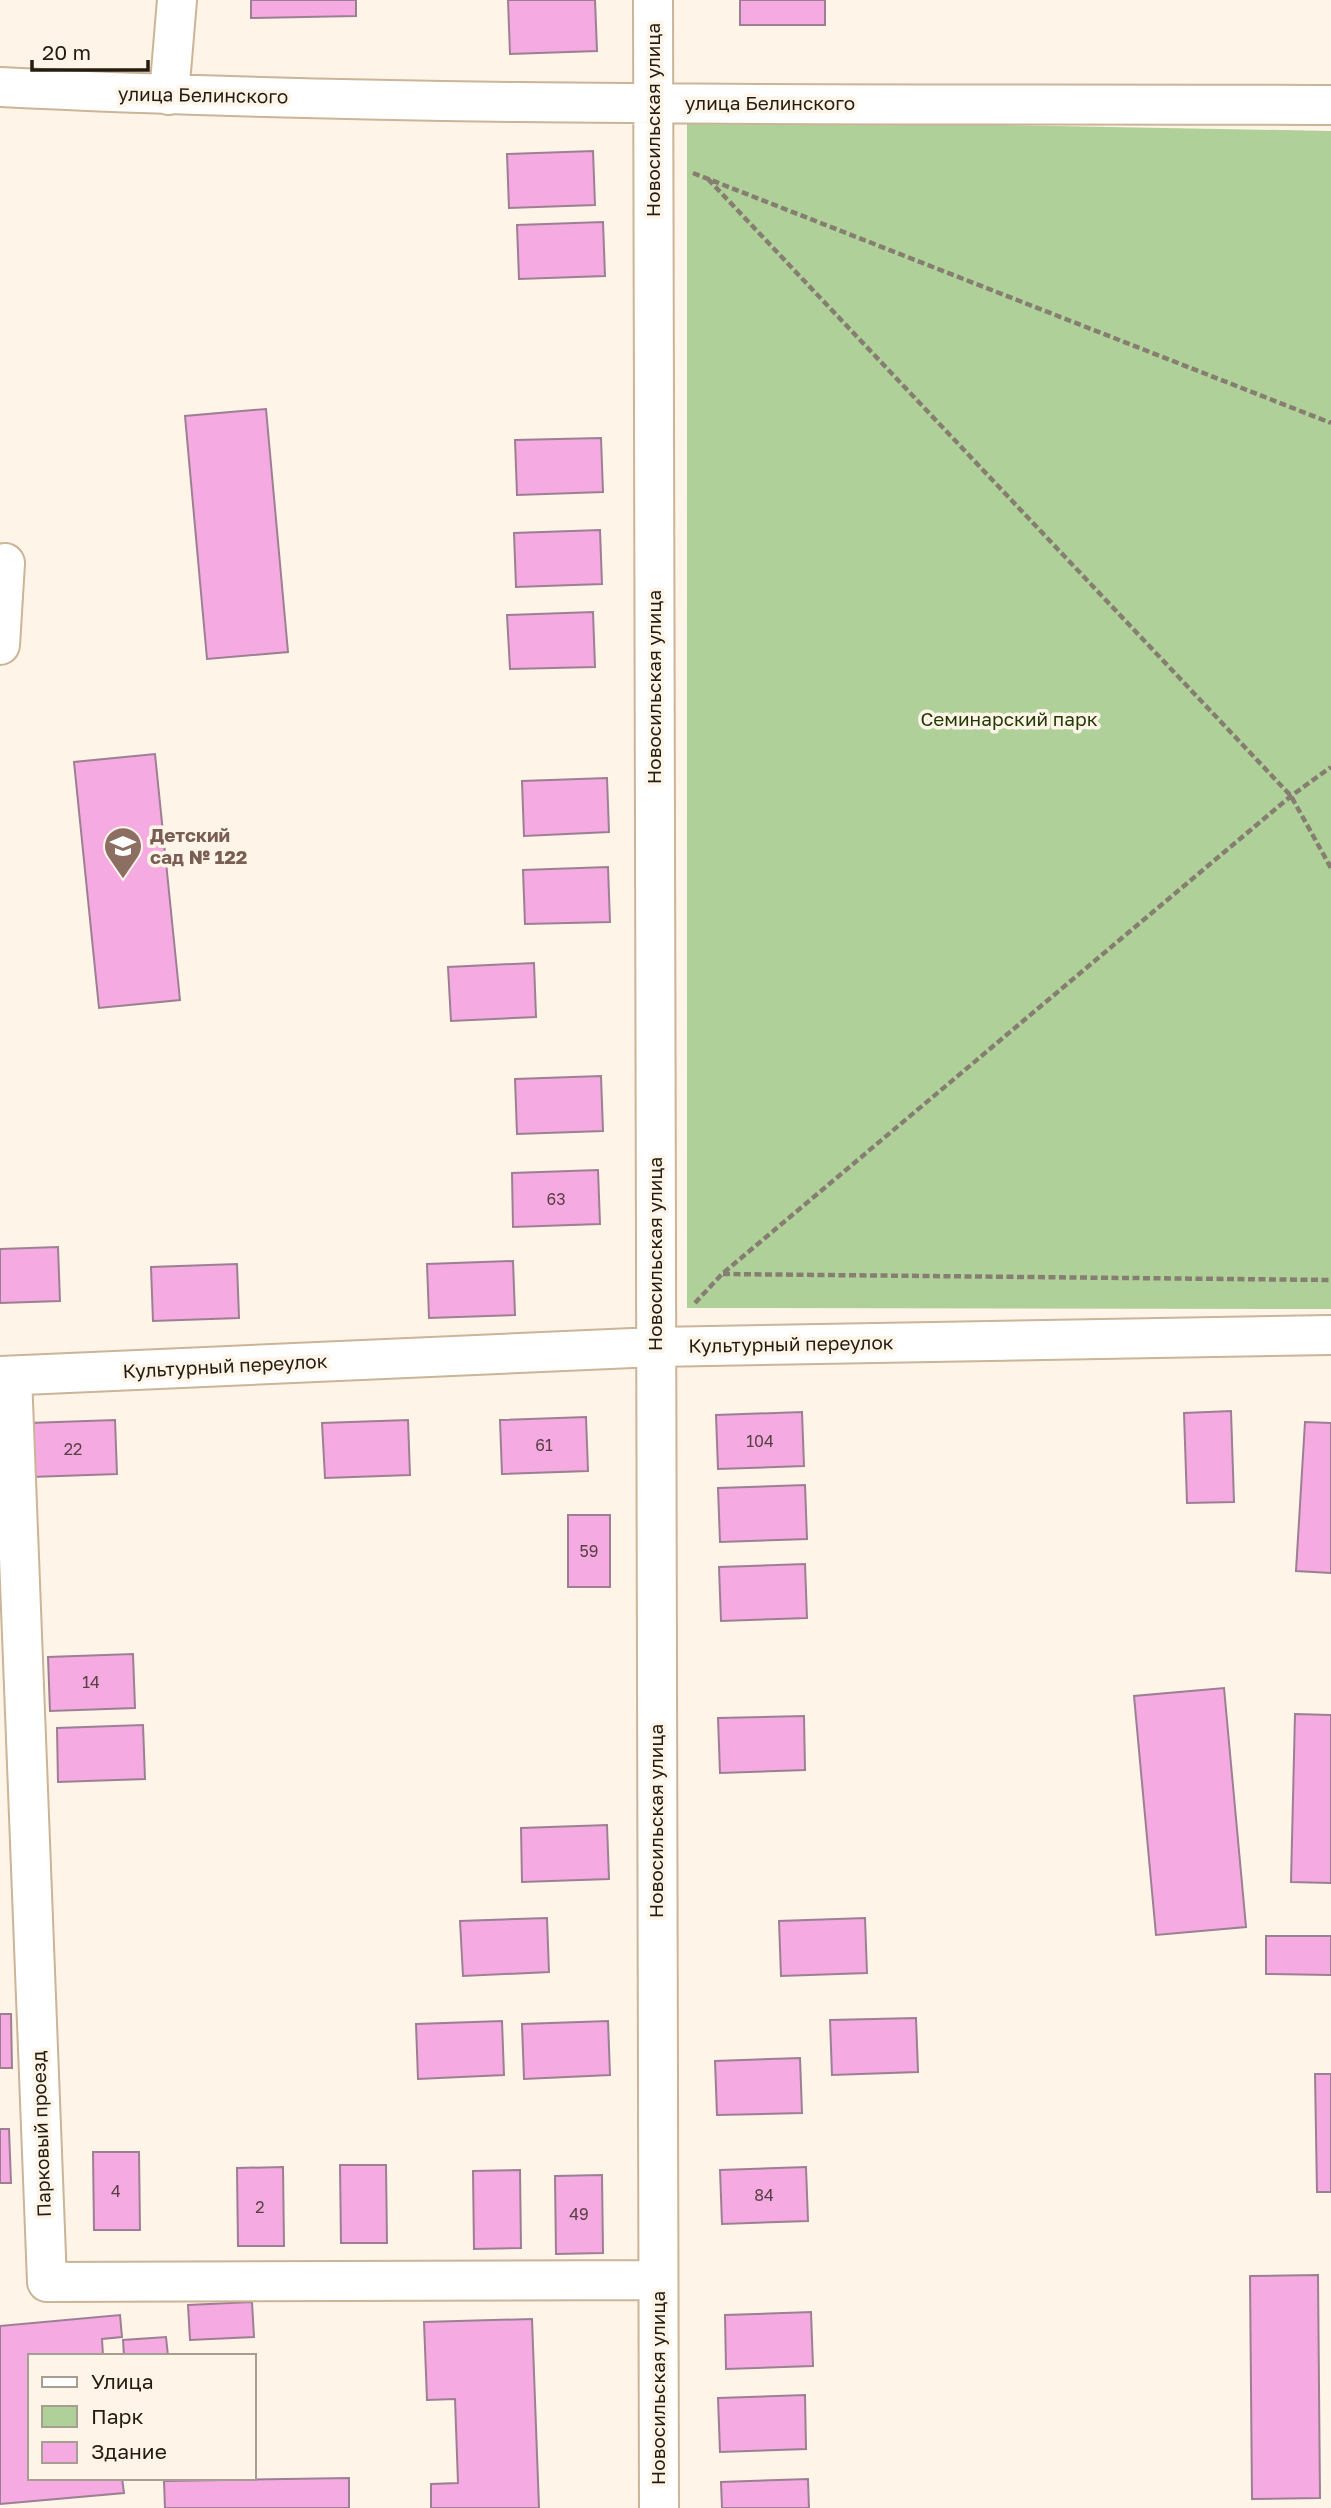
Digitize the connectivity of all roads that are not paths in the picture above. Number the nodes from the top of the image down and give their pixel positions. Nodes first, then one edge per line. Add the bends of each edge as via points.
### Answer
1 (177, 0) edge
2 (653, 0) edge
3 (0, 87) edge
4 (169, 95) junction
5 (653, 103) junction
6 (1331, 105) edge
7 (5, 563) dead end
8 (0, 645) edge
9 (1331, 1335) edge
10 (655, 1347) junction
11 (6, 1376) edge
12 (657, 2280) junction
13 (659, 2508) edge

1 - 4 street
2 - 5 street, Новосильская улица
3 - 4 street, улица Белинского
4 - 5 street, улица Белинского
5 - 6 street, улица Белинского
5 - 10 street, Новосильская улица
7 - 8 street
9 - 10 street, Культурный переулок
10 - 11 street, Культурный переулок
10 - 12 street, Новосильская улица
11 - 12 street, Парковый проезд via 47,2282
12 - 13 street, Новосильская улица

